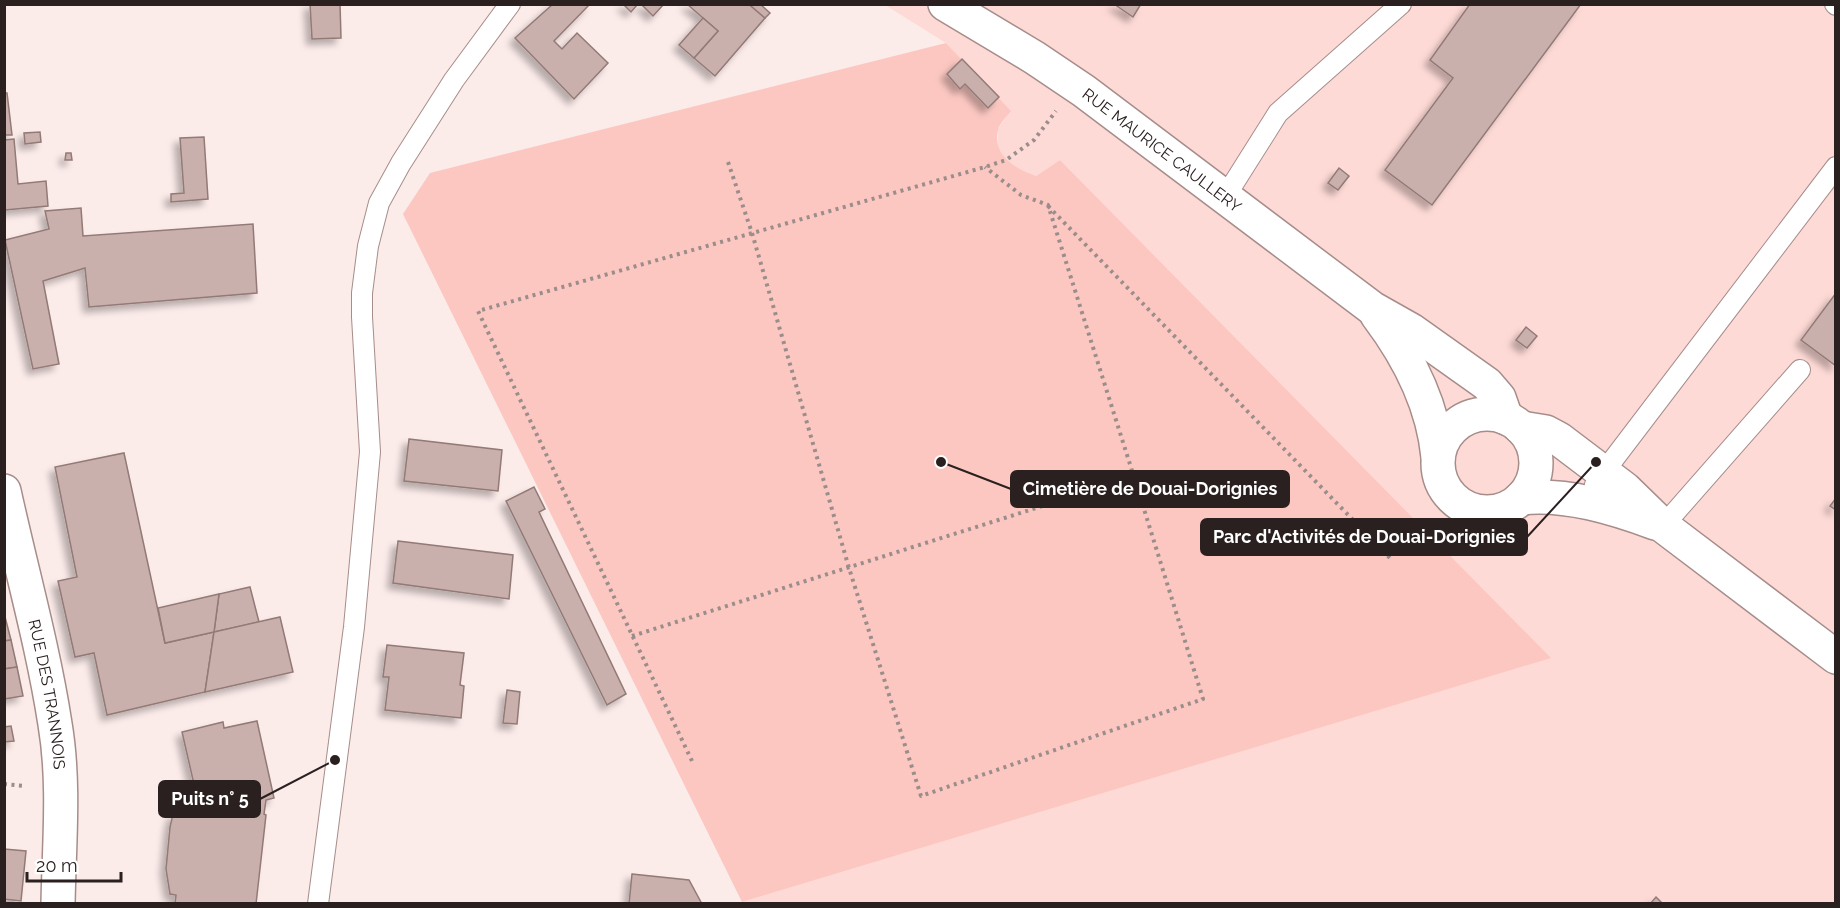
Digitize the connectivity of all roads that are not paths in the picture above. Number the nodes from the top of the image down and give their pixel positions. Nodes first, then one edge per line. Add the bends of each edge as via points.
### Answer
1 (510, 4) edge
2 (945, 4) edge
3 (1401, 4) edge
4 (1836, 167) edge
5 (1225, 197) junction
6 (1372, 308) junction
7 (1800, 370) dead end
8 (1513, 423) junction
9 (1438, 457) junction
10 (1604, 472) junction
11 (5, 495) edge
12 (1521, 498) junction
13 (1591, 505) junction
14 (1663, 526) junction
15 (1836, 657) edge
16 (58, 903) edge
17 (318, 903) edge

1 - 17 lane via 454,80 401,163 379,203 368,246 362,317 370,452 354,627
2 - 5 street, RUE MAURICE CAULLERY via 1075,85
3 - 5 lane via 1278,113
4 - 10 lane
5 - 6 street, RUE MAURICE CAULLERY
6 - 8 street, RUE MAURICE CAULLERY via 1424,338 1487,384
6 - 9 street, RUE MAURICE CAULLERY via 1407,360 1433,425
7 - 14 lane
8 - 9 street, RUE MAURICE CAULLERY via 1498,415 1469,417 1446,436
8 - 10 street, RUE MAURICE CAULLERY via 1553,435
8 - 12 street, RUE MAURICE CAULLERY via 1530,440 1536,463 1533,478
9 - 12 street, RUE MAURICE CAULLERY via 1438,472 1444,486 1465,507 1494,512
10 - 13 lane via 1595,485
10 - 14 street, RUE MAURICE CAULLERY
11 - 16 street, RUE DES TRANNOIS via 56,725 60,787
12 - 13 street, RUE MAURICE CAULLERY via 1549,496
13 - 14 street, RUE MAURICE CAULLERY
14 - 15 street, RUE MAURICE CAULLERY

